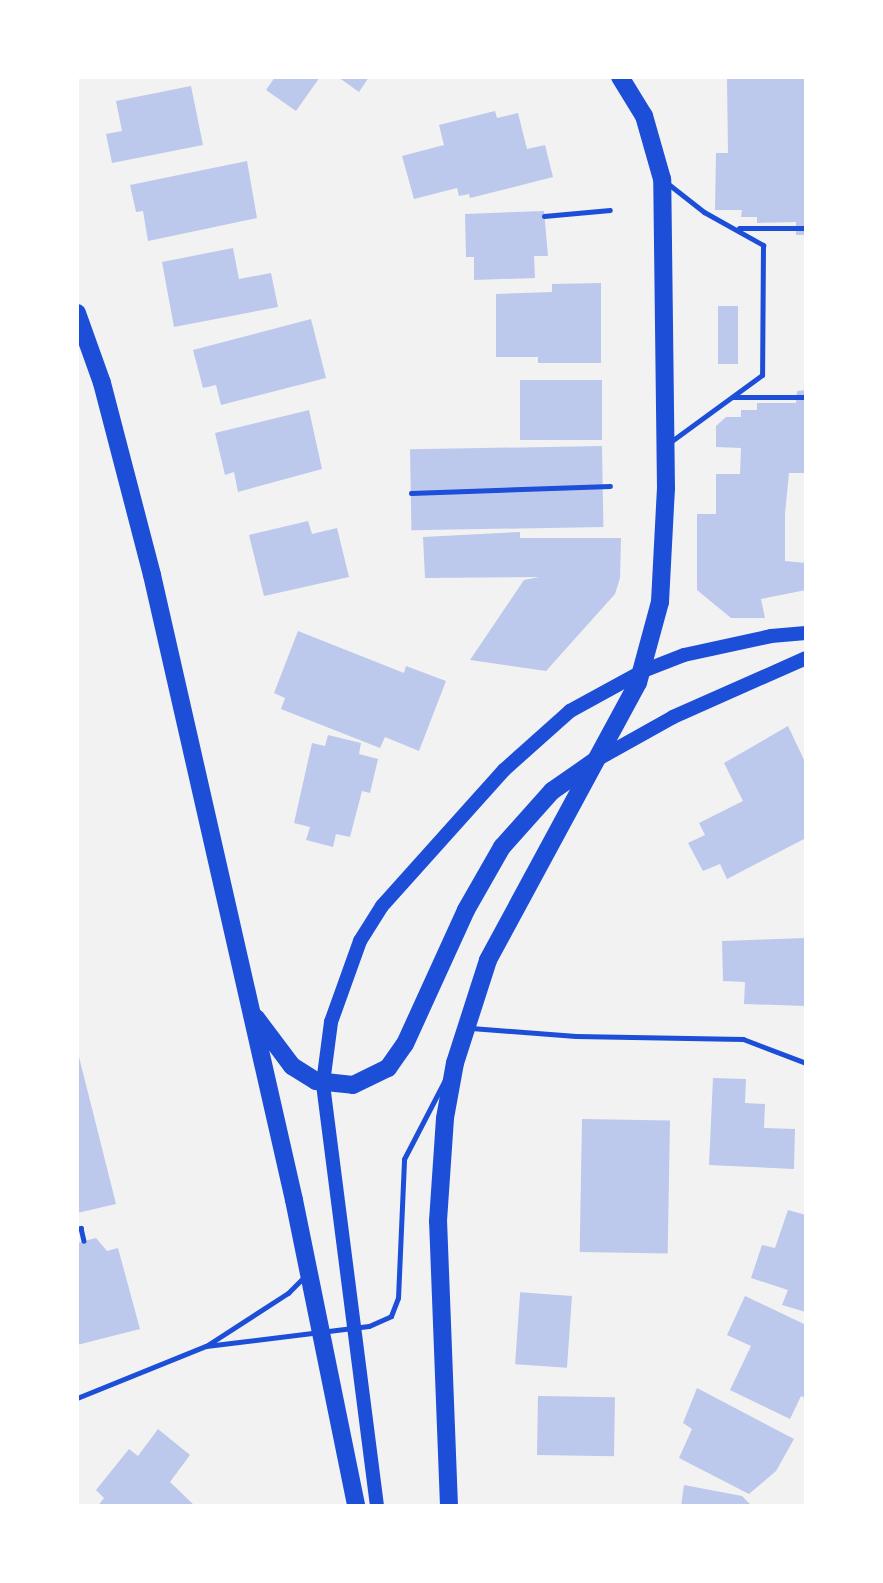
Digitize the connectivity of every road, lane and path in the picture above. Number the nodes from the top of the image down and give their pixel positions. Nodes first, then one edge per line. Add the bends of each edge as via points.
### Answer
1 (620, 77) edge
2 (662, 179) junction
3 (610, 210) dead end
4 (544, 216) dead end
5 (736, 228) junction
6 (806, 229) edge
7 (77, 313) edge
8 (733, 397) junction
9 (806, 397) edge
10 (665, 445) junction
11 (610, 486) dead end
12 (411, 493) dead end
13 (806, 633) edge
14 (806, 658) edge
15 (643, 671) junction
16 (598, 759) junction
17 (252, 1013) junction
18 (464, 1027) junction
19 (455, 1062) junction
20 (806, 1063) edge
21 (323, 1083) junction
22 (77, 1228) edge
23 (85, 1241) dead end
24 (309, 1271) junction
25 (352, 1328) junction
26 (320, 1332) junction
27 (206, 1346) junction
28 (77, 1398) edge
29 (356, 1506) edge
30 (377, 1506) edge
31 (449, 1506) edge

1 - 2 main road via 643,116
2 - 5 lane via 704,212
2 - 10 main road
3 - 4 path
5 - 6 lane
5 - 8 lane via 763,246 762,374
7 - 17 main road via 102,383 152,575
8 - 9 lane
8 - 10 lane
10 - 15 main road via 660,602
11 - 12 path
13 - 15 main road via 699,651
14 - 16 main road via 673,718
15 - 16 main road
15 - 21 main road via 570,711 538,735 382,906 360,941 337,1001
16 - 18 main road via 488,960
16 - 21 main road via 552,791 502,847 466,909 393,1062 368,1081 338,1086
17 - 21 main road via 292,1066
17 - 24 main road
18 - 19 main road
18 - 20 lane via 576,1036 743,1039
19 - 25 lane via 404,1159 395,1309 381,1324
19 - 31 main road via 445,1118 438,1221
21 - 25 main road
22 - 23 path
24 - 26 main road
24 - 27 lane via 288,1293
25 - 26 lane
25 - 30 main road
26 - 27 lane
26 - 29 main road
27 - 28 lane

